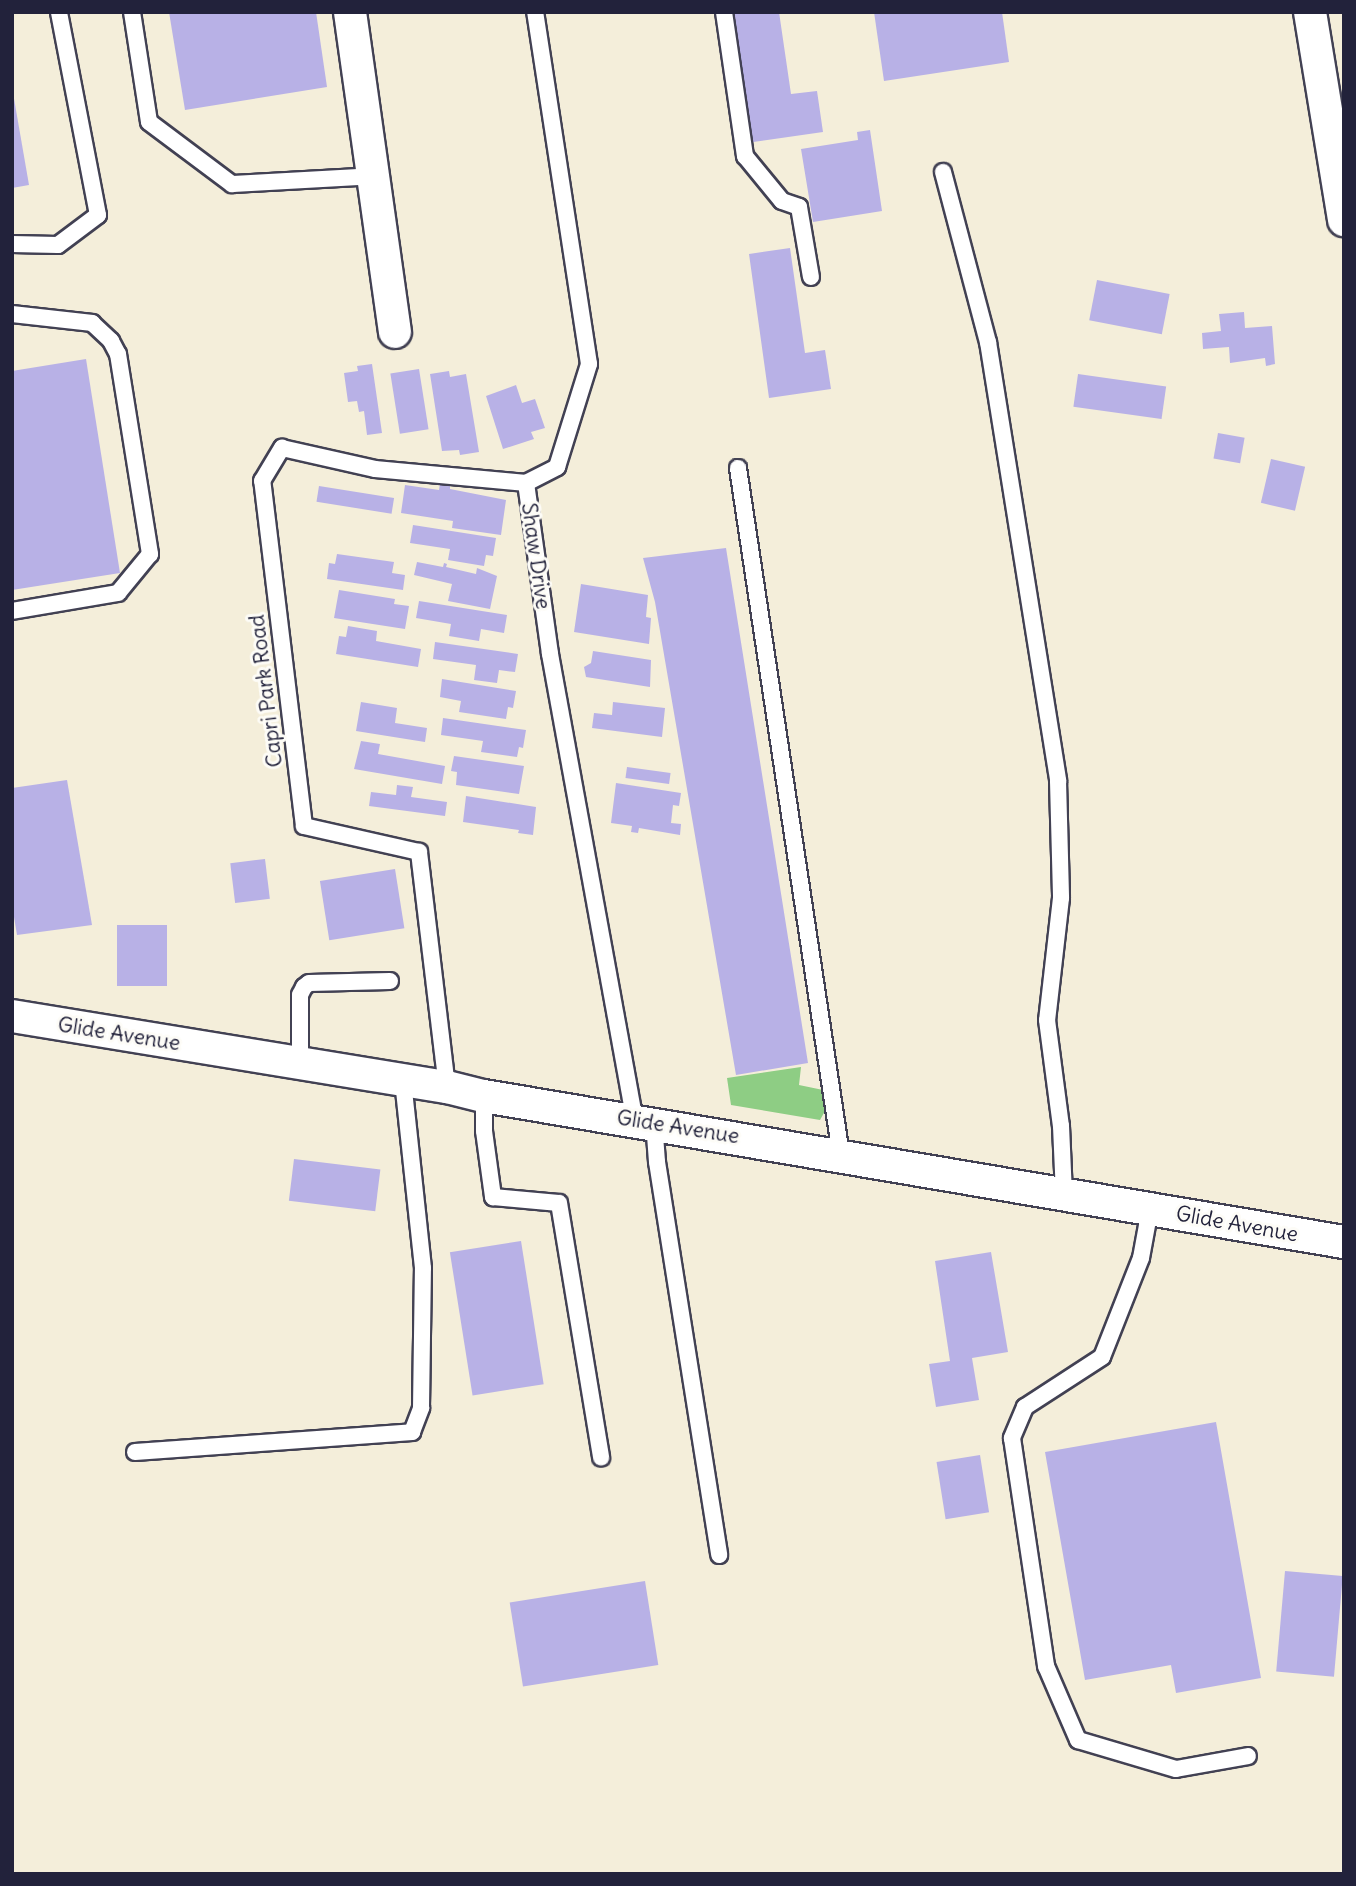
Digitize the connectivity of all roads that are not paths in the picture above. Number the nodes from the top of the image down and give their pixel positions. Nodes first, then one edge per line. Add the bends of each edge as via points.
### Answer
1 (59, 12) edge
2 (132, 12) edge
3 (350, 12) edge
4 (535, 12) edge
5 (723, 12) edge
6 (1310, 12) edge
7 (943, 172) dead end
8 (373, 176) junction
9 (1344, 220) edge
10 (12, 244) edge
11 (811, 277) dead end
12 (12, 314) edge
13 (396, 332) dead end
14 (737, 468) dead end
15 (526, 483) junction
16 (12, 611) edge
17 (390, 981) dead end
18 (12, 1016) edge
19 (300, 1063) junction
20 (403, 1080) junction
21 (447, 1087) junction
22 (484, 1096) junction
23 (645, 1121) junction
24 (841, 1155) junction
25 (1064, 1194) junction
26 (1150, 1209) junction
27 (1344, 1242) edge
28 (135, 1452) dead end
29 (601, 1458) dead end
30 (719, 1555) dead end
31 (1248, 1756) dead end

1 - 10 lane via 98,215 58,246
2 - 8 lane via 149,122 232,184
3 - 8 street
4 - 15 lane, Shaw Drive via 589,364 557,467
5 - 11 lane via 745,156 782,201 799,207
6 - 9 street
7 - 25 lane via 988,342 1058,781 1061,898 1047,1020 1061,1126
8 - 13 street
12 - 16 lane via 92,323 111,341 118,354 150,554 118,593
14 - 24 lane
15 - 21 lane, Capri Park Road via 375,468 282,448 262,481 304,826 419,852
15 - 23 lane, Shaw Drive via 550,654
17 - 19 lane via 309,983 304,987 300,995
18 - 19 street, Glide Avenue
19 - 20 street, Glide Avenue
20 - 21 street, Glide Avenue
20 - 28 lane via 424,1268 421,1408 412,1432
21 - 22 street, Glide Avenue
22 - 23 street, Glide Avenue
22 - 29 lane via 493,1197 559,1203
23 - 24 street, Glide Avenue
23 - 30 lane, Shaw Drive via 657,1162
24 - 25 street, Glide Avenue
25 - 26 street, Glide Avenue
26 - 27 street, Glide Avenue
26 - 31 lane via 1141,1258 1102,1357 1025,1407 1012,1438 1046,1666 1078,1740 1176,1769

